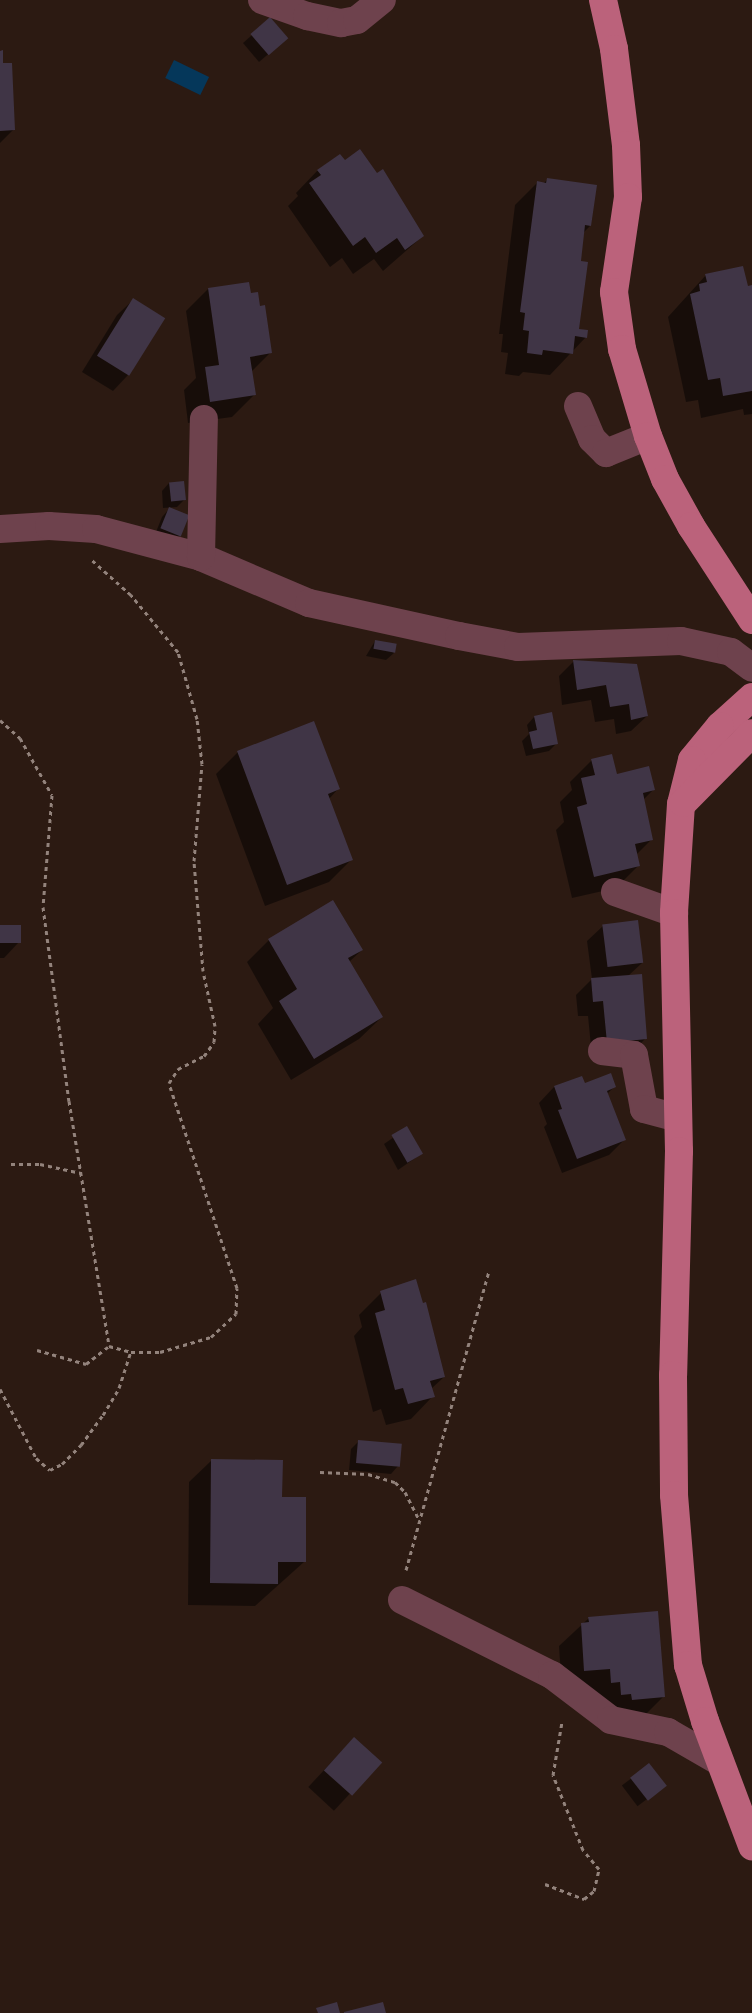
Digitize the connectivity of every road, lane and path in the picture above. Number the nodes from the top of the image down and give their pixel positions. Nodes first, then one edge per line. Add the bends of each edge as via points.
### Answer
1 (262, 0) edge
2 (382, 0) edge
3 (603, 0) edge
4 (578, 406) dead end
5 (204, 419) dead end
6 (648, 436) junction
7 (50, 526) junction
8 (0, 529) edge
9 (201, 556) junction
10 (752, 620) edge
11 (752, 668) edge
12 (752, 697) edge
13 (0, 720) edge
14 (752, 733) edge
15 (682, 804) junction
16 (615, 892) dead end
17 (674, 913) junction
18 (602, 1051) dead end
19 (678, 1118) junction
20 (11, 1164) dead end
21 (81, 1173) junction
22 (489, 1270) dead end
23 (109, 1346) junction
24 (37, 1350) dead end
25 (131, 1352) junction
26 (0, 1389) edge
27 (320, 1472) dead end
28 (420, 1521) junction
29 (403, 1588) joint
30 (562, 1720) dead end
31 (720, 1762) junction
32 (752, 1846) edge
33 (545, 1884) dead end

1 - 2 street via 307,16 341,23 358,20
3 - 6 main road via 614,49 626,146 628,197 614,292 622,349
4 - 6 street via 592,439 606,453
5 - 9 street
6 - 10 main road via 665,479 691,526
7 - 8 street
7 - 9 street via 96,529
7 - 25 path via 131,595 178,652 197,719 202,764 194,861 203,971 215,1026 214,1042 204,1056 178,1069 169,1083 236,1288 236,1314 211,1338 160,1352
9 - 11 street via 309,603 459,636 518,646 681,641 731,652
12 - 15 main road via 720,726 692,760
13 - 21 path via 20,738 52,794 43,907
14 - 15 main road
15 - 17 main road
16 - 17 street
17 - 19 main road
18 - 19 street via 634,1055 644,1110
19 - 31 main road via 672,1375 674,1495 688,1665
20 - 21 path via 40,1164
21 - 23 path
22 - 28 path
23 - 24 path via 86,1364
23 - 25 path
25 - 26 path via 119,1388 103,1415 81,1446 62,1464 50,1470 36,1458
27 - 28 path via 368,1474 395,1482 405,1492
28 - 29 path
29 - 31 street via 552,1675 611,1720 668,1732
30 - 33 path via 553,1775 583,1850 599,1869 594,1892 584,1899
31 - 32 main road

